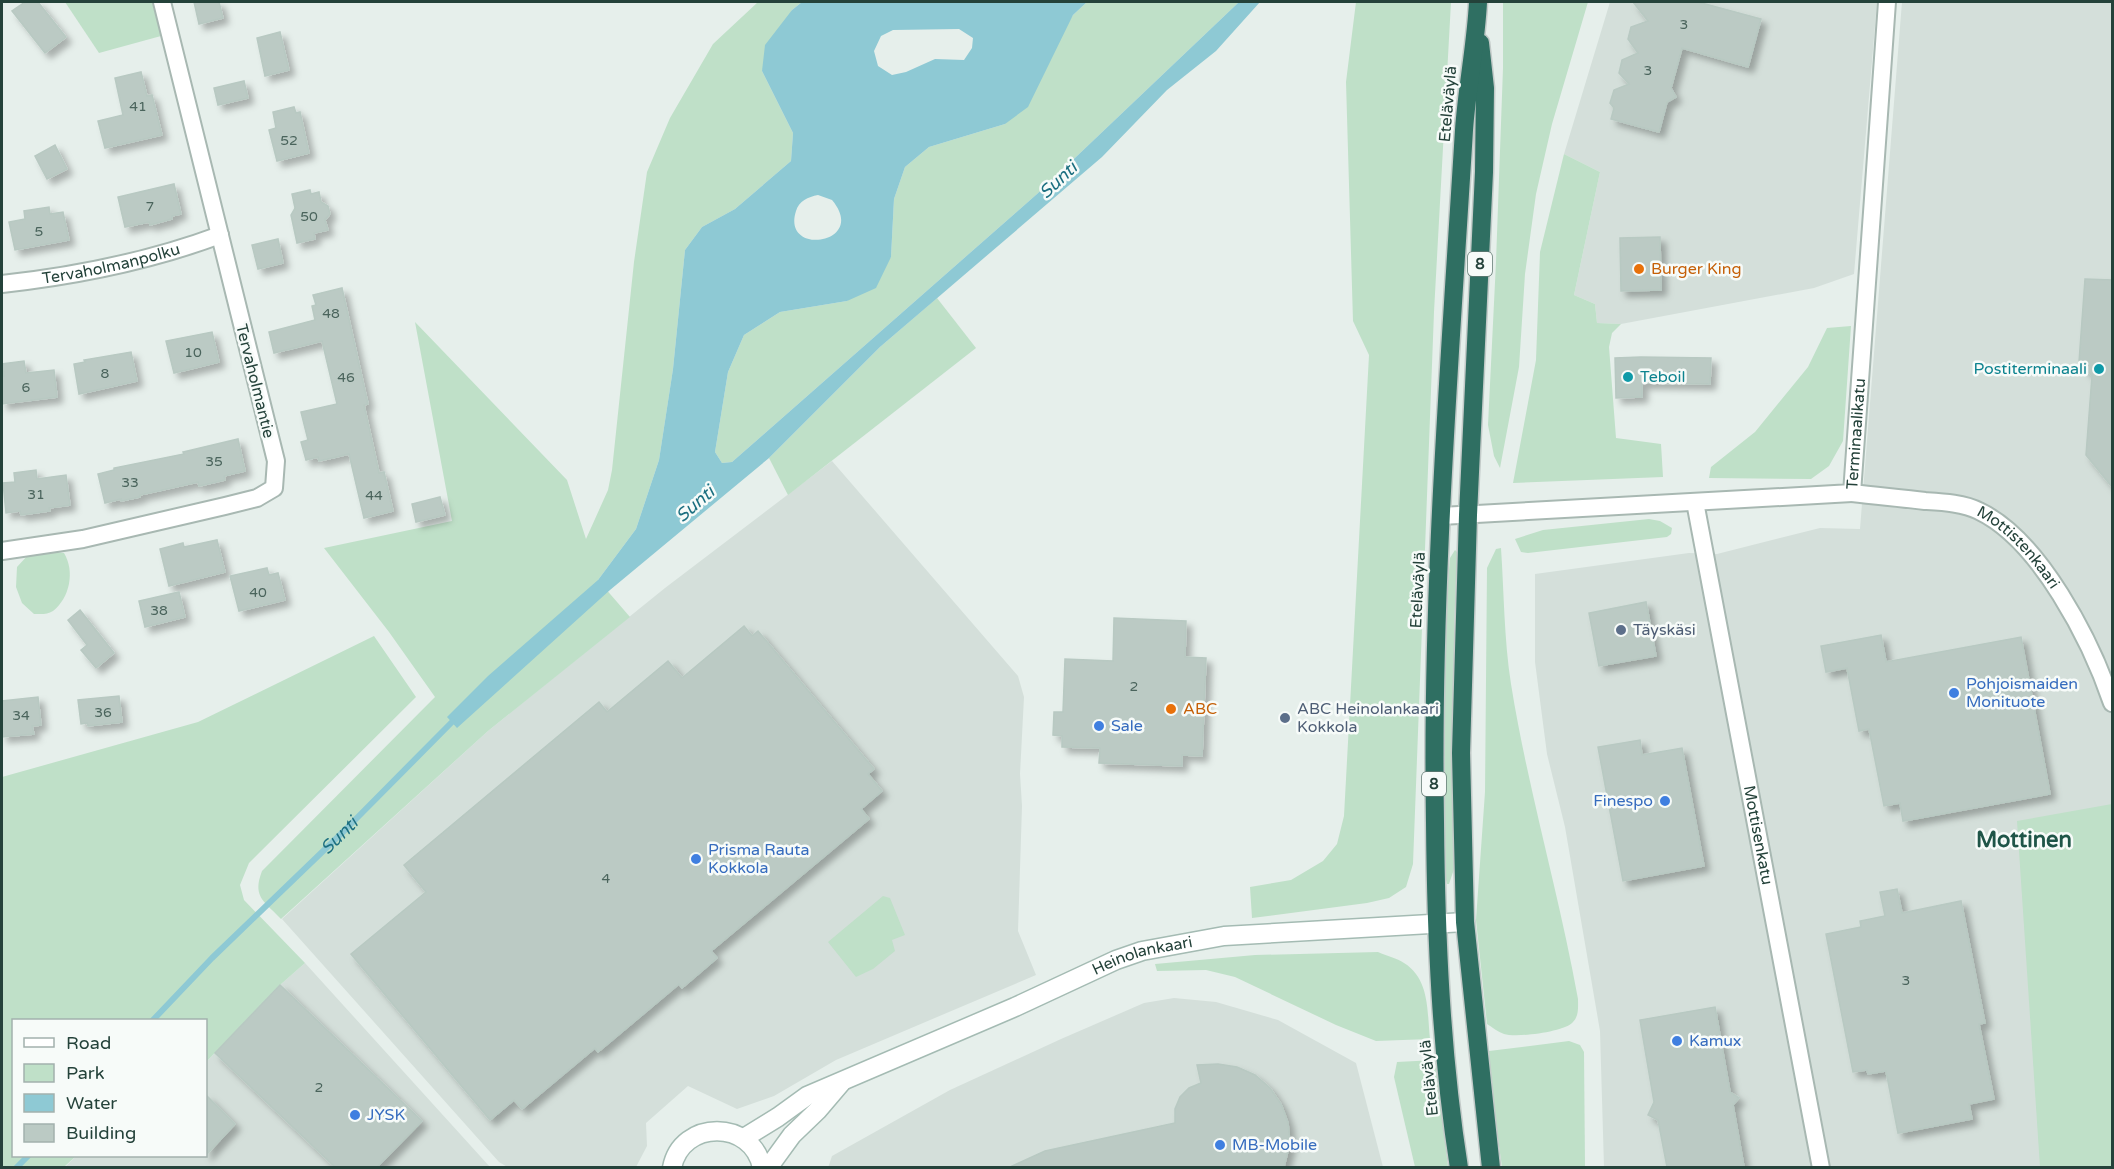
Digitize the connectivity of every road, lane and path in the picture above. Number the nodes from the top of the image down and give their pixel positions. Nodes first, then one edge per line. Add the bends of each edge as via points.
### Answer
1 (162, 2) edge
2 (1887, 2) edge
3 (1478, 8) edge
4 (220, 235) junction
5 (2, 284) edge
6 (1852, 493) junction
7 (1695, 502) junction
8 (1468, 514) junction
9 (1441, 516) junction
10 (2, 551) edge
11 (2112, 703) edge
12 (1465, 922) junction
13 (1436, 924) junction
14 (842, 1082) junction
15 (744, 1138) junction
16 (672, 1167) edge
17 (762, 1167) edge
18 (768, 1167) edge
19 (1460, 1167) edge
20 (1491, 1167) edge
21 (1821, 1167) edge

1 - 4 street, Tervaholmantie
2 - 6 street, Terminaalikatu
3 - 8 highway, Eteläväylä / 8 via 1485,88 1484,172
3 - 9 highway, Eteläväylä / 8 via 1467,88
4 - 5 street, Tervaholmanpolku via 143,259
4 - 10 street, Tervaholmantie via 276,461 274,488 257,498 83,539
6 - 7 street, Terminaalikatu
6 - 11 street, Mottistenkaari via 1957,505 1977,510 2005,526 2043,569 2078,623 2101,669
7 - 8 street, Terminaalikatu
7 - 21 street, Mottisenkatu
8 - 9 street, Terminaalikatu
8 - 12 highway, Eteläväylä / 8 via 1461,753
9 - 13 highway, Eteläväylä / 8 via 1434,752
12 - 13 street, Heinolankaari
12 - 20 highway, Eteläväylä / 8
13 - 14 street, Heinolankaari via 1224,936 1142,951
13 - 19 highway, Eteläväylä / 8 via 1447,1069
14 - 15 street, Heinolankaari via 807,1096
14 - 18 street, Heinolankaari
15 - 16 street via 731,1132 703,1132 680,1148
15 - 17 street via 754,1148

